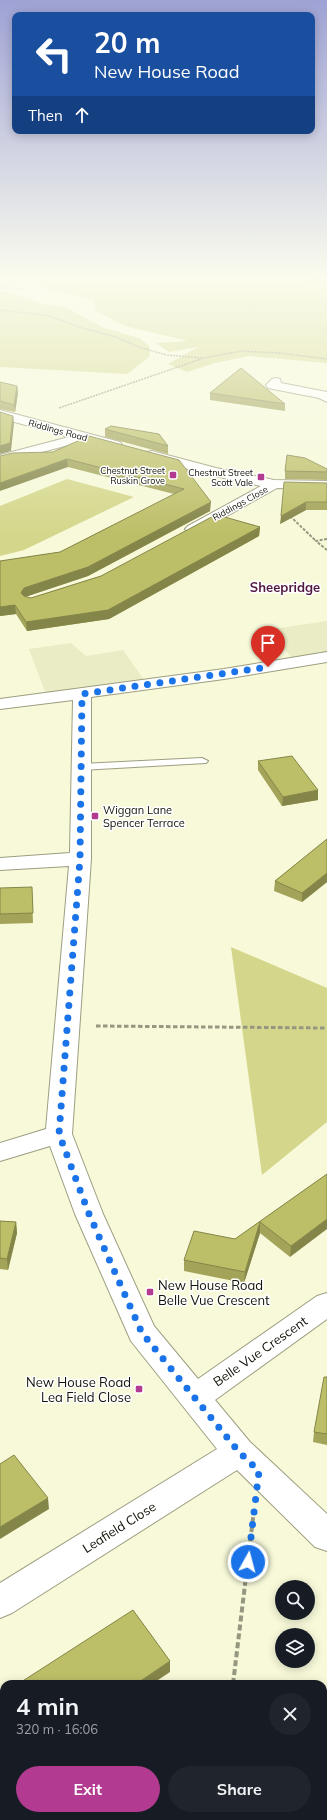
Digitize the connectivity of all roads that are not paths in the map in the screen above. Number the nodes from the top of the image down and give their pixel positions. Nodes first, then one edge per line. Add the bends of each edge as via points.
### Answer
1 (272, 386) dead end
2 (327, 398) edge
3 (0, 414) edge
4 (85, 437) junction
5 (0, 459) edge
6 (274, 484) junction
7 (327, 485) edge
8 (180, 535) edge
9 (327, 657) edge
10 (82, 694) junction
11 (0, 704) edge
12 (202, 761) dead end
13 (81, 766) junction
14 (80, 859) junction
15 (0, 864) edge
16 (59, 1134) junction
17 (0, 1152) edge
18 (327, 1304) edge
19 (194, 1398) junction
20 (249, 1462) junction
21 (327, 1536) edge
22 (0, 1602) edge

1 - 2 street via 323,395
3 - 4 street, Riddings Road
4 - 5 street
4 - 6 street, Riddings Road via 215,472
6 - 7 street, Riddings Road
6 - 8 street, Riddings Close
9 - 10 street
10 - 11 street
10 - 13 street
12 - 13 lane
13 - 14 street
14 - 15 street via 24,860
14 - 16 street
16 - 17 street
16 - 19 street via 89,1214 142,1333
18 - 19 street, Belle Vue Crescent
19 - 20 street
20 - 21 street
20 - 22 street, Leafield Close

